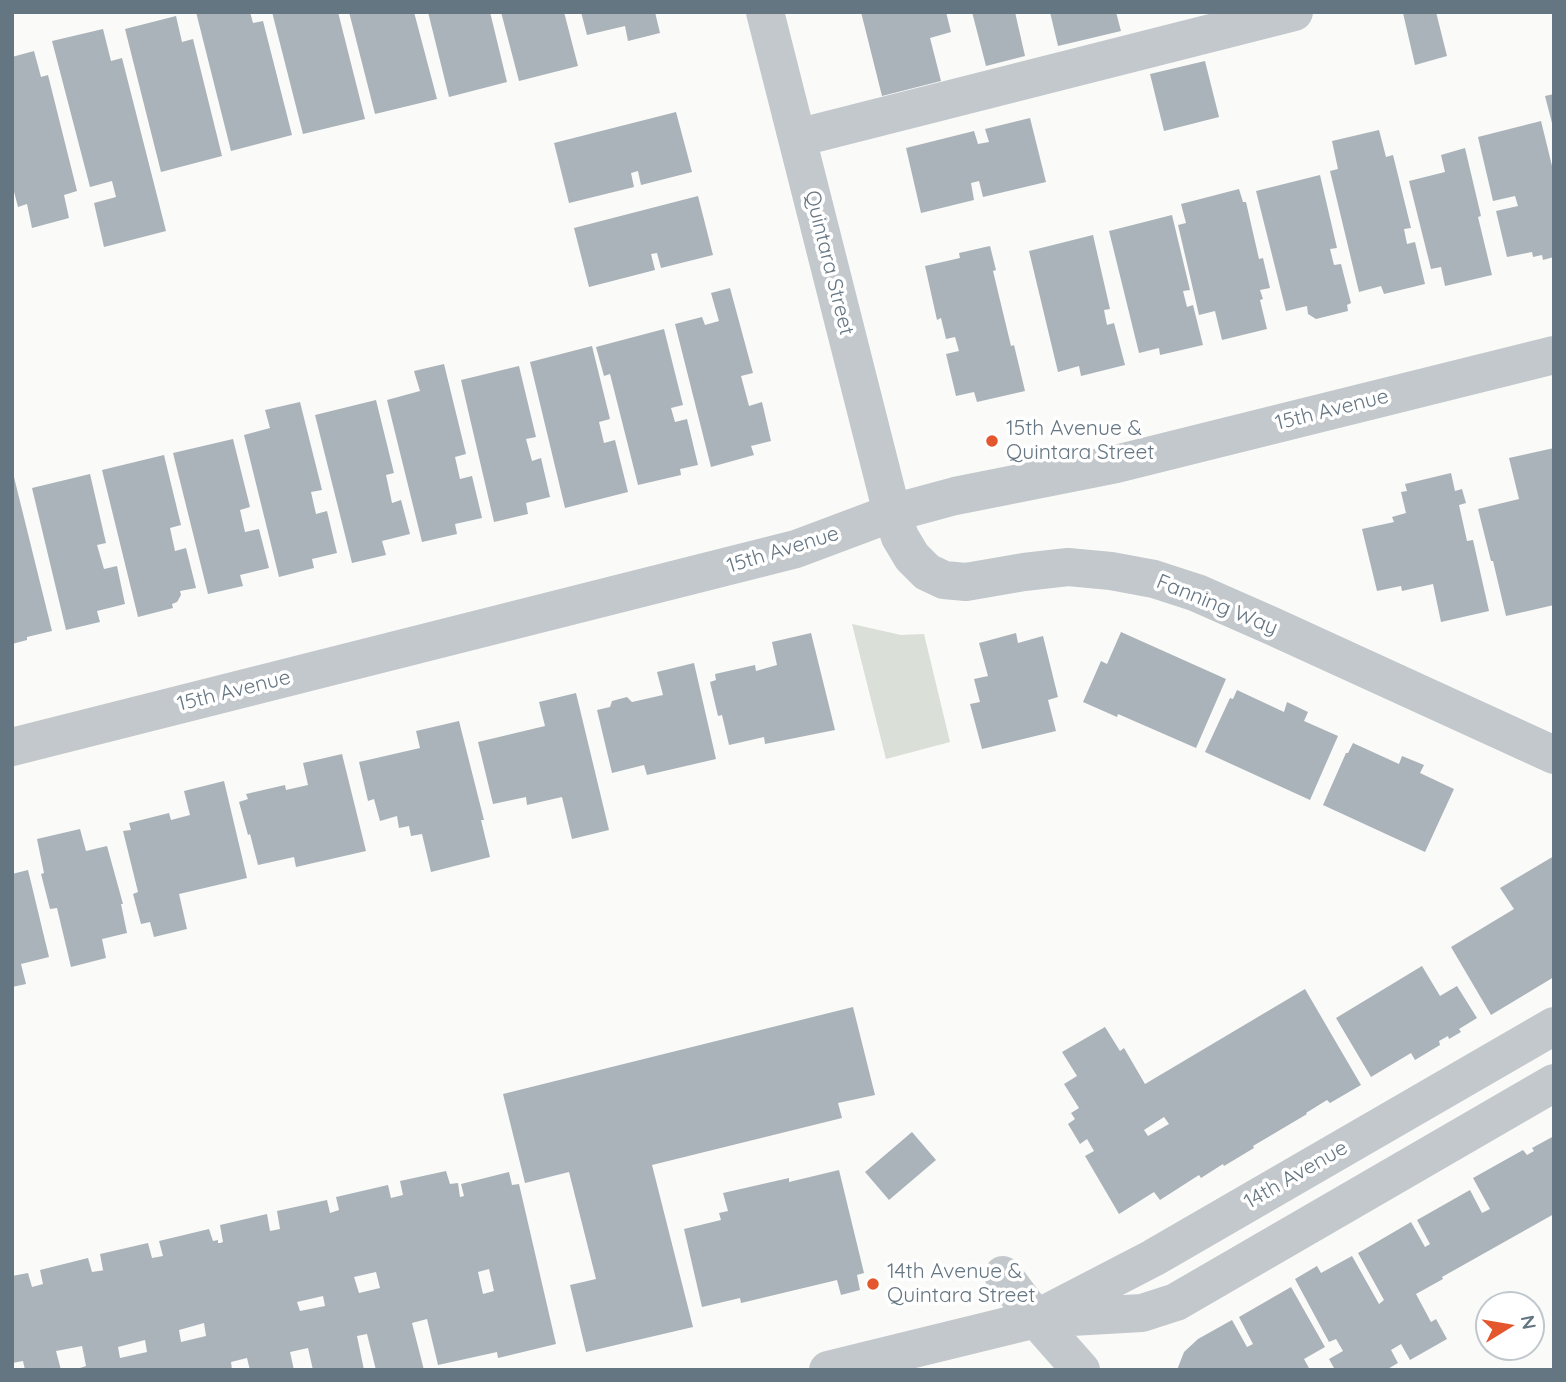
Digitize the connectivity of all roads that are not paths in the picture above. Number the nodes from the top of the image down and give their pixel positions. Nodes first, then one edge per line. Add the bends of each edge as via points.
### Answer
1 (765, 12) edge
2 (1294, 12) edge
3 (797, 138) junction
4 (1554, 355) edge
5 (892, 513) junction
6 (12, 747) edge
7 (1554, 755) edge
8 (1554, 1026) edge
9 (1554, 1083) edge
10 (1003, 1275) dead end
11 (1036, 1319) junction
12 (828, 1370) edge
13 (1081, 1370) edge

1 - 3 street, Quintara Street
2 - 3 street
3 - 5 street, Quintara Street
4 - 5 street, 15th Avenue via 1116,464
5 - 6 street, 15th Avenue via 796,549
5 - 7 street, Fanning Way via 912,557 944,580 967,582 1069,567 1154,579 1197,593
8 - 11 street, 14th Avenue via 1153,1258
9 - 11 street, 14th Avenue via 1176,1302 1142,1313
10 - 11 street
11 - 12 street, 14th Avenue
11 - 13 street

